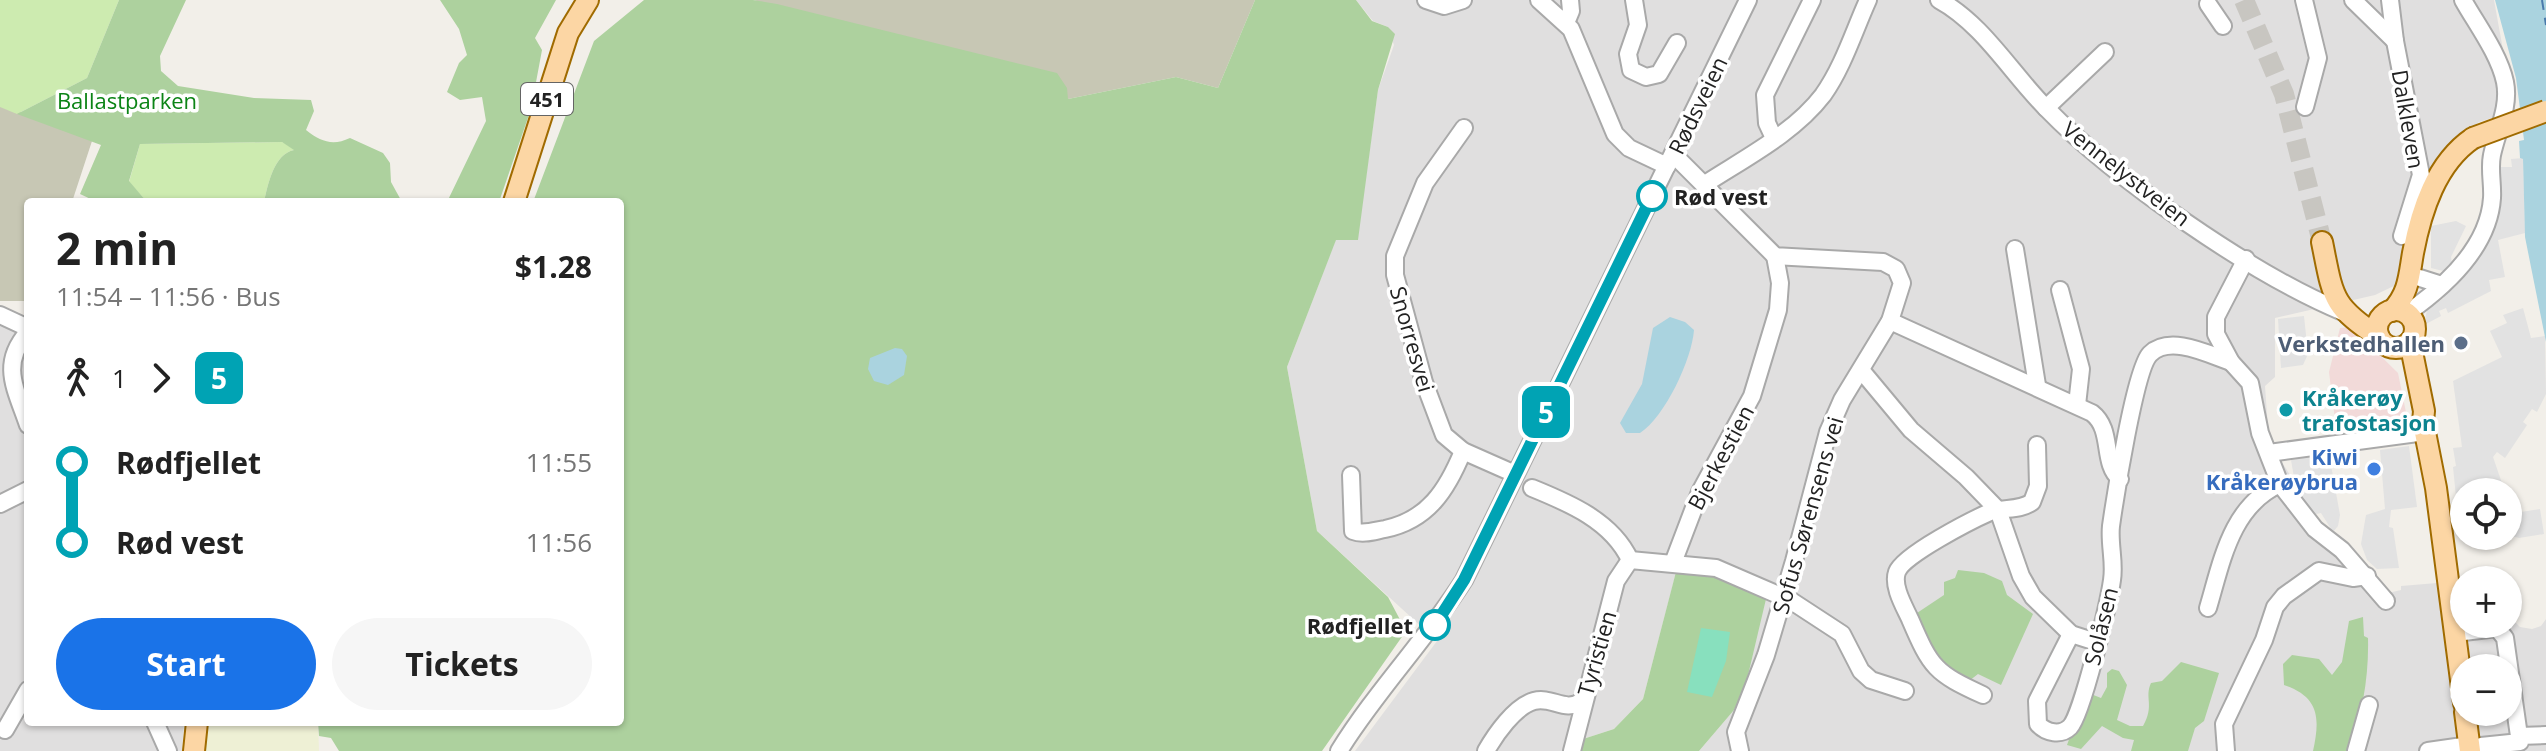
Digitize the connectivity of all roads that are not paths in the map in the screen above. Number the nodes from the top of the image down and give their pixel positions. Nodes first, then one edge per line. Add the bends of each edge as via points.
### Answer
1 (588, 0) edge
2 (1426, 0) edge
3 (1463, 0) edge
4 (1539, 0) edge
5 (1570, 0) edge
6 (1634, 0) edge
7 (1748, 0) edge
8 (1812, 0) edge
9 (1868, 0) edge
10 (1939, 0) edge
11 (2304, 0) edge
12 (2353, 0) edge
13 (2390, 0) edge
14 (2463, 0) edge
15 (2209, 1) edge
16 (1566, 23) junction
17 (2223, 26) dead end
18 (2395, 41) junction
19 (1677, 43) dead end
20 (2105, 52) dead end
21 (2305, 107) dead end
22 (2046, 108) junction
23 (2546, 111) edge
24 (1464, 128) dead end
25 (1774, 138) junction
26 (1670, 160) junction
27 (1705, 184) junction
28 (515, 198) edge
29 (2410, 235) junction
30 (2322, 242) tunnel mouth
31 (2015, 249) dead end
32 (1775, 256) junction
33 (2246, 259) junction
34 (2420, 278) junction
35 (2442, 285) junction
36 (2060, 290) dead end
37 (2334, 291) junction
38 (2343, 312) junction
39 (2389, 312) junction
40 (0, 315) edge
41 (1890, 321) junction
42 (24, 328) edge
43 (2402, 331) junction
44 (24, 334) edge
45 (2231, 362) junction
46 (1861, 370) junction
47 (2037, 385) junction
48 (2077, 405) junction
49 (24, 411) edge
50 (2424, 427) junction
51 (2037, 445) dead end
52 (1463, 451) junction
53 (2269, 453) junction
54 (1515, 474) junction
55 (1351, 475) dead end
56 (2120, 479) junction
57 (2280, 484) junction
58 (1532, 488) dead end
59 (24, 492) edge
60 (0, 504) edge
61 (1998, 510) junction
62 (1630, 560) junction
63 (1673, 563) junction
64 (2367, 576) junction
65 (1783, 597) junction
66 (2450, 600) edge
67 (2386, 601) dead end
68 (2208, 608) dead end
69 (2071, 634) junction
70 (2505, 638) edge
71 (2096, 642) junction
72 (1905, 691) dead end
73 (1983, 695) dead end
74 (24, 697) edge
75 (1582, 701) junction
76 (2369, 705) dead end
77 (157, 726) edge
78 (197, 726) edge
79 (2469, 726) edge
80 (5, 730) dead end
81 (2546, 735) edge
82 (2519, 736) junction
83 (2474, 747) edge
84 (168, 751) edge
85 (194, 751) edge
86 (1339, 751) edge
87 (1486, 751) edge
88 (1572, 751) edge
89 (1740, 751) edge
90 (2226, 751) edge
91 (2356, 751) edge
92 (2428, 751) edge

1 - 28 main road, 451 via 568,33
2 - 3 street via 1444,6
4 - 16 street
5 - 16 street
6 - 19 street via 1638,20 1627,58 1631,70 1656,76
7 - 26 street, Rødsveien
8 - 25 street via 1765,95
9 - 25 street via 1824,94
10 - 22 street, Vennelystveien via 1972,26
11 - 21 street via 2318,58
12 - 18 street
13 - 18 street, Dalkleven
14 - 35 street via 2499,65 2506,95 2492,154 2492,197 2485,228 2473,253
15 - 17 street
16 - 26 street via 1615,134 1629,148
18 - 29 street, Dalkleven via 2421,175
20 - 22 street
22 - 33 street, Vennelystveien via 2144,189
23 - 29 main road, bridge via 2473,138 2452,157
24 - 52 street, Snorresvei via 1425,183 1395,266 1398,294 1436,417 1447,440
25 - 27 street
26 - 27 street
26 - 54 street, Rødsveien
27 - 32 street
29 - 34 main road
29 - 39 main road via 2406,293
30 - 37 main road
31 - 47 street
32 - 41 street, Sofus Sørensens vei via 1892,265 1902,288
32 - 63 street, Bjerkestien via 1778,310 1752,396 1700,492
33 - 38 street, Vennelystveien via 2309,298
33 - 45 street via 2216,317 2216,334
34 - 35 street
34 - 43 main road
35 - 43 street
36 - 48 street via 2081,369
37 - 38 main road
37 - 39 main road via 2361,312
38 - 43 main road
39 - 43 main road via 2402,312
39 - 43 main road via 2378,327
40 - 42 street
41 - 46 street, Sofus Sørensens vei
41 - 47 street
43 - 50 main road via 2404,367
44 - 49 street via 9,360
45 - 53 street via 2250,383
45 - 56 street, Solåsen via 2182,346 2150,353 2143,365
46 - 61 street via 1911,430
46 - 65 street, Sofus Sørensens vei via 1828,432
47 - 48 street
48 - 56 street via 2103,425 2113,472
50 - 53 street
50 - 66 main road
51 - 61 street via 2035,499 2027,506
52 - 54 street, Snorresvei
52 - 55 street via 1450,480 1425,512 1396,526 1353,531
53 - 57 street
54 - 86 street, Rødsveien via 1464,580
56 - 71 street, Solåsen via 2111,525 2113,578
57 - 64 street via 2315,529
57 - 68 street via 2261,492 2243,511
58 - 62 street via 1575,506 1619,540
59 - 60 street
61 - 69 street via 2033,597
61 - 73 street via 1910,558 1896,577 1915,631 1937,671
62 - 63 street
62 - 75 street, Tyristien via 1616,581
63 - 65 street via 1724,570
64 - 67 street
64 - 90 street via 2319,571 2275,607 2224,724
65 - 72 street via 1837,630 1871,680
65 - 89 street, Sofus Sørensens vei via 1736,732
69 - 71 street
69 - 71 street, Solåsen via 2035,707 2038,724 2050,732 2073,723
70 - 82 street
74 - 80 street
75 - 87 street via 1568,707 1545,701 1524,706
75 - 88 street, Tyristien
76 - 91 street
77 - 84 street
78 - 85 main road
79 - 83 main road
81 - 82 street
82 - 83 street via 2520,742
83 - 92 street

